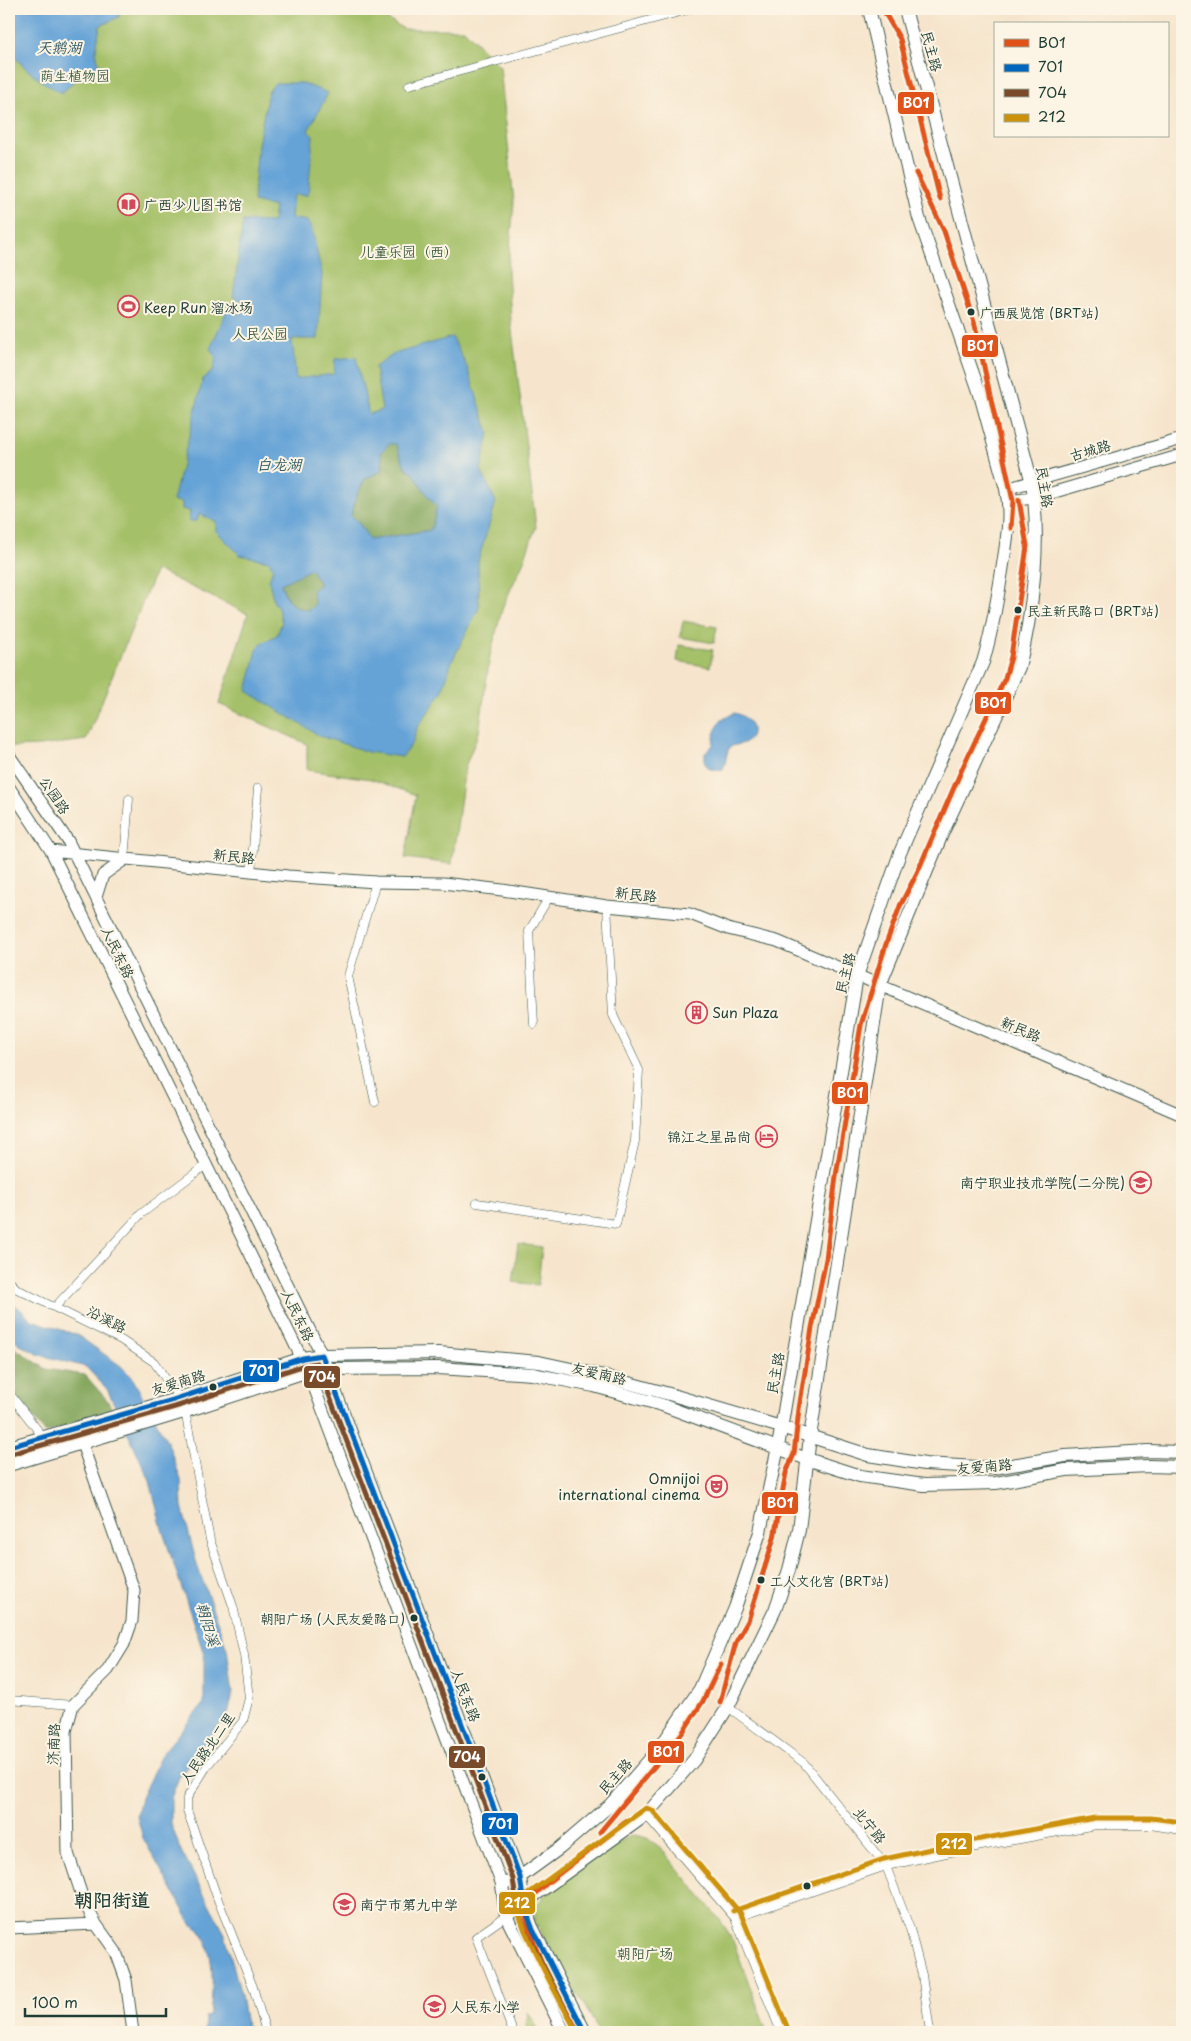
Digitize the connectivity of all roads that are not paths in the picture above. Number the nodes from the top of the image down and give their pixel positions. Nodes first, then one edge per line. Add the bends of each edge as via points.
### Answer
1 (691, 9) edge
2 (868, 9) edge
3 (905, 9) edge
4 (409, 85) dead end
5 (1182, 439) edge
6 (1182, 455) edge
7 (1032, 483) junction
8 (1007, 495) junction
9 (1034, 498) junction
10 (9, 755) edge
11 (9, 787) edge
12 (258, 788) dead end
13 (129, 800) dead end
14 (51, 850) junction
15 (74, 853) junction
16 (124, 860) junction
17 (251, 873) junction
18 (376, 882) junction
19 (96, 897) junction
20 (549, 897) junction
21 (607, 906) junction
22 (857, 976) junction
23 (880, 985) junction
24 (534, 1024) dead end
25 (374, 1102) dead end
26 (1182, 1115) edge
27 (207, 1164) junction
28 (477, 1203) dead end
29 (9, 1280) edge
30 (55, 1307) junction
31 (322, 1355) junction
32 (303, 1358) junction
33 (326, 1369) junction
34 (308, 1371) junction
35 (9, 1393) edge
36 (176, 1399) junction
37 (181, 1412) junction
38 (781, 1427) junction
39 (42, 1437) junction
40 (810, 1437) junction
41 (82, 1444) junction
42 (9, 1447) edge
43 (778, 1447) junction
44 (1182, 1452) edge
45 (807, 1459) junction
46 (9, 1465) edge
47 (1182, 1467) edge
48 (9, 1700) edge
49 (73, 1705) junction
50 (728, 1707) junction
51 (646, 1815) junction
52 (1182, 1830) edge
53 (886, 1866) junction
54 (520, 1877) junction
55 (502, 1885) junction
56 (524, 1905) junction
57 (506, 1916) junction
58 (735, 1918) junction
59 (96, 1924) junction
60 (9, 1928) edge
61 (133, 2032) edge
62 (266, 2032) edge
63 (513, 2032) edge
64 (564, 2032) edge
65 (584, 2032) edge
66 (781, 2032) edge
67 (930, 2032) edge

1 - 4 street
2 - 8 main road, 民主路 via 919,218 979,391
3 - 7 main road, 民主路
5 - 7 main road, 古城路
6 - 9 main road
7 - 8 main road, 古城路
7 - 9 main road, 民主路
8 - 9 main road
8 - 22 main road, 民主路 via 1006,542 992,630 983,662 900,853
9 - 23 main road, 民主路 via 1036,533 1030,610 1019,667 942,834
10 - 15 main road, 公园路
11 - 14 main road
12 - 17 street
13 - 16 street
14 - 15 main road, 新民路
14 - 27 main road, 人民东路
15 - 16 main road, 新民路
15 - 19 main road, 人民东路
16 - 17 main road, 新民路
16 - 19 main road via 103,875
17 - 18 main road, 新民路
18 - 20 main road, 新民路 via 443,883
18 - 25 street via 348,976
19 - 31 main road, 人民东路
20 - 21 main road, 新民路
20 - 24 street via 529,931
21 - 22 main road, 新民路 via 690,914 728,929 777,941
21 - 28 street via 613,1015 639,1070 635,1141 616,1224
22 - 23 main road, 新民路
22 - 38 main road, 民主路
23 - 26 main road, 新民路
23 - 40 main road, 民主路
27 - 30 street via 141,1214
27 - 32 main road, 人民东路
29 - 30 street, 沿溪路 via 17,1289
30 - 36 street, 沿溪路 via 121,1340 154,1362
31 - 32 main road, 友爱南路
31 - 33 main road, 人民东路
31 - 38 main road, 友爱南路 via 439,1353 540,1362 599,1375
32 - 34 main road, 人民东路
32 - 36 main road, 友爱南路
33 - 34 main road, 友爱南路
33 - 43 main road, 友爱南路 via 438,1368 532,1374 594,1386 662,1405
33 - 54 main road, 人民东路
34 - 37 main road, 友爱南路
34 - 55 main road, 人民东路
35 - 39 street
36 - 39 main road, 友爱南路
37 - 41 main road, 友爱南路
37 - 62 street, 人民路北二里 via 210,1540 233,1606 249,1698 243,1721 207,1766 187,1798 187,1810 253,1987
38 - 40 main road, 友爱南路
38 - 43 main road, 民主路
39 - 42 main road, 友爱南路
40 - 44 main road, 友爱南路 via 868,1455 926,1464 994,1468 1065,1456
40 - 45 main road, 民主路
41 - 46 main road, 友爱南路
41 - 49 main road, 济南路 via 134,1590 132,1621 124,1644 108,1670
43 - 45 main road, 友爱南路
43 - 54 main road, 民主路 via 760,1532 735,1608 700,1689 659,1749 610,1805
45 - 47 main road, 友爱南路 via 860,1476 924,1485 996,1483 1066,1470
45 - 50 main road, 民主路 via 799,1530 789,1570 775,1610
48 - 49 street
49 - 59 main road, 济南路 via 66,1731 68,1853 84,1902
50 - 51 main road, 民主路 via 694,1760
50 - 53 street, 北宁路 via 804,1763
51 - 56 main road, 民主路
51 - 58 street
52 - 53 street via 1150,1825 1096,1825
53 - 58 street
53 - 67 street, 北宁路 via 910,1929 922,1975
54 - 55 main road, 民主路
54 - 56 main road, 人民东路
55 - 57 main road, 人民东路
56 - 57 main road, 民主路
56 - 65 main road, 人民东路
57 - 63 street via 476,1937
57 - 64 main road, 人民东路
58 - 66 street
59 - 60 main road
59 - 61 main road, 济南路 via 116,1952 126,1980

